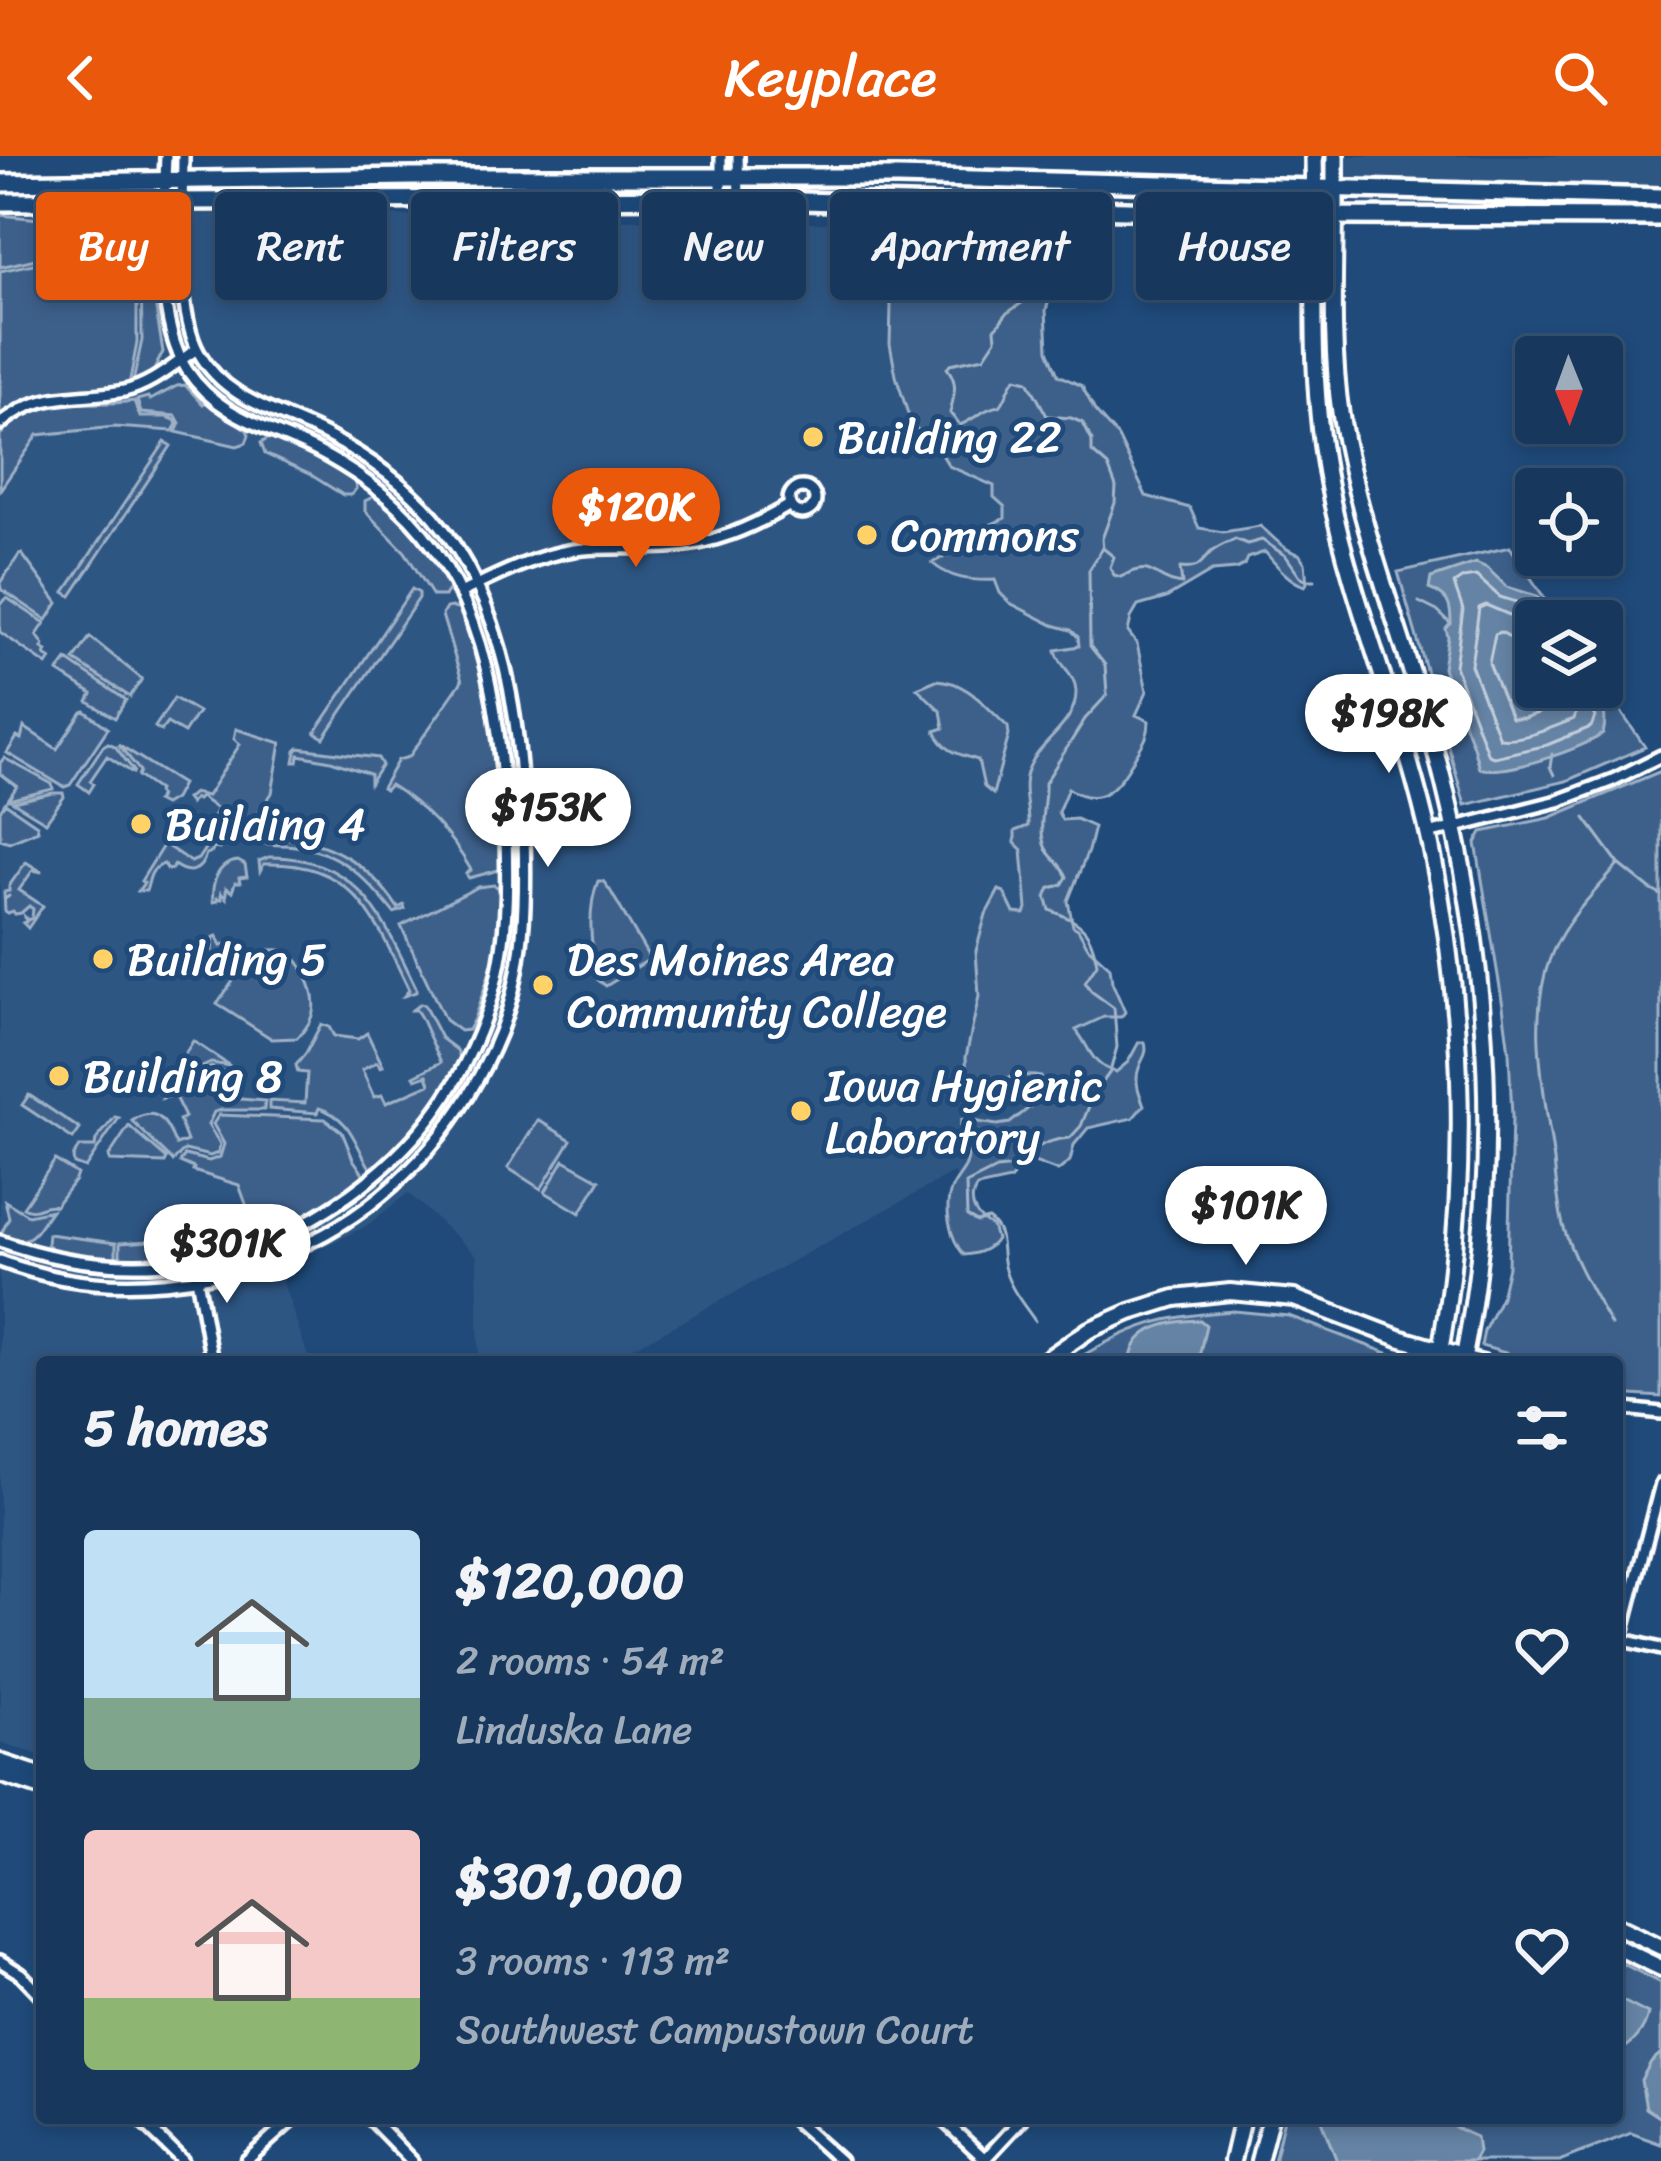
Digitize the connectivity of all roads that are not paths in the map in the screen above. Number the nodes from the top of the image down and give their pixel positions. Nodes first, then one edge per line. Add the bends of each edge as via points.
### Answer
1 (166, 156) edge
2 (183, 156) edge
3 (721, 156) edge
4 (738, 156) edge
5 (1314, 156) edge
6 (1335, 156) edge
7 (730, 176) junction
8 (165, 181) junction
9 (183, 181) junction
10 (0, 183) edge
11 (1314, 188) junction
12 (1335, 189) junction
13 (164, 192) edge
14 (184, 192) edge
15 (724, 192) edge
16 (737, 192) edge
17 (1314, 192) edge
18 (1661, 196) edge
19 (642, 198) edge
20 (191, 201) edge
21 (806, 201) edge
22 (0, 202) edge
23 (36, 202) edge
24 (1136, 210) edge
25 (1335, 216) junction
26 (1661, 217) edge
27 (165, 300) edge
28 (184, 300) edge
29 (1315, 300) edge
30 (197, 349) junction
31 (181, 359) junction
32 (0, 424) edge
33 (790, 506) dead end
34 (477, 585) junction
35 (460, 593) junction
36 (1661, 756) edge
37 (1454, 828) junction
38 (1428, 835) junction
39 (0, 1241) edge
40 (194, 1261) junction
41 (0, 1262) edge
42 (199, 1279) junction
43 (211, 1356) edge
44 (1052, 1356) edge
45 (1439, 1356) edge
46 (1463, 1356) edge
47 (1623, 1409) edge
48 (1661, 1413) edge
49 (1661, 1484) edge
50 (1623, 1624) edge
51 (1623, 1640) edge
52 (1661, 1649) edge
53 (0, 1762) edge
54 (0, 1774) edge
55 (36, 1774) edge
56 (36, 1786) edge
57 (1623, 1929) edge
58 (1661, 1947) edge
59 (1623, 1950) edge
60 (0, 1961) edge
61 (1661, 1968) edge
62 (36, 1990) edge
63 (145, 2124) edge
64 (286, 2124) edge
65 (376, 2124) edge
66 (799, 2124) edge
67 (947, 2124) edge
68 (1018, 2124) edge
69 (1241, 2124) edge
70 (1268, 2124) edge
71 (984, 2160) edge
72 (183, 2161) edge
73 (246, 2161) edge
74 (412, 2161) edge
75 (840, 2161) edge
76 (1232, 2161) edge
77 (1259, 2161) edge

1 - 8 street
2 - 9 street
3 - 7 street
4 - 7 street
5 - 11 main road
6 - 12 main road
7 - 9 main road
7 - 11 main road
7 - 15 street
7 - 16 street
8 - 9 main road
8 - 10 main road
8 - 13 street
9 - 14 street
11 - 12 main road
11 - 17 main road
12 - 18 main road
12 - 25 main road
19 - 20 main road
21 - 24 main road
22 - 23 main road
25 - 26 main road
25 - 37 main road via 1334,353 1346,442
27 - 31 street
28 - 30 street
29 - 38 main road via 1316,396 1329,489
30 - 31 street
30 - 34 street via 230,389 338,441 396,480 445,532
31 - 32 street via 141,386 47,398
31 - 35 street via 233,415 312,448 380,492 428,540
33 - 34 street via 720,539 574,550
34 - 35 street
34 - 42 street via 509,691 523,793 523,935 499,1034 447,1127 369,1205 283,1255
35 - 40 street via 490,691 504,790 506,923 485,1017 432,1116 373,1179 295,1229
36 - 37 street via 1558,801
37 - 38 street
37 - 46 main road via 1477,957 1486,1091 1483,1217
38 - 45 main road via 1458,1062 1455,1228
39 - 40 street via 94,1263
40 - 42 street
41 - 42 street via 106,1283
42 - 43 street
44 - 45 main road via 1130,1312 1230,1292 1311,1303
47 - 48 street
49 - 50 street
51 - 52 street
53 - 55 main road
54 - 56 main road
57 - 58 main road
59 - 61 main road
60 - 62 street
63 - 72 street
64 - 73 street
65 - 74 street
66 - 75 street
67 - 71 street
68 - 71 street
69 - 76 main road
70 - 77 main road

